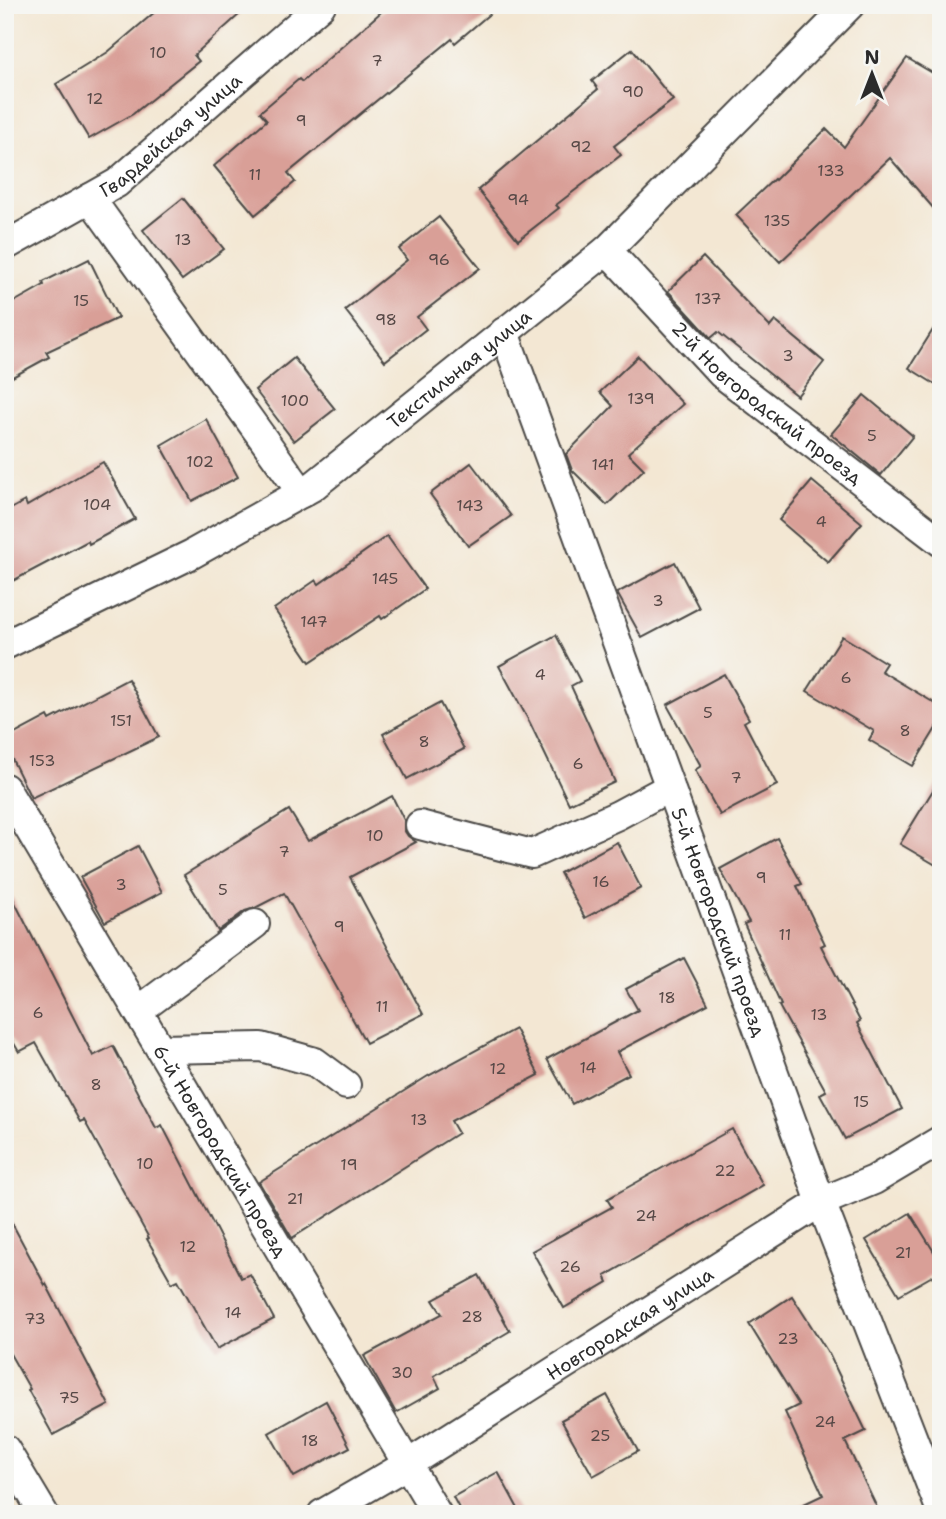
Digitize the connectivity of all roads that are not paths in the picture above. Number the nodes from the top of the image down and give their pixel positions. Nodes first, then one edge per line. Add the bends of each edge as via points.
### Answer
1 (321, 5) edge
2 (850, 5) edge
3 (90, 198) junction
4 (5, 246) edge
5 (607, 250) junction
6 (504, 332) junction
7 (302, 493) junction
8 (941, 542) edge
9 (5, 645) edge
10 (670, 787) junction
11 (5, 788) edge
12 (420, 825) dead end
13 (255, 924) dead end
14 (138, 1011) junction
15 (160, 1048) junction
16 (346, 1084) dead end
17 (941, 1140) edge
18 (821, 1202) junction
19 (5, 1449) edge
20 (408, 1464) junction
21 (941, 1511) edge
22 (44, 1514) edge
23 (322, 1514) edge
24 (437, 1514) edge

1 - 3 street, Гвардейская улица via 117,183
2 - 5 street, Текстильная улица
3 - 4 street, Гвардейская улица
3 - 7 street
5 - 6 street, Текстильная улица
5 - 8 street, 2-й Новгородский проезд via 722,374
6 - 7 street, Текстильная улица
6 - 10 street, 5-й Новгородский проезд
7 - 9 street, Текстильная улица via 192,554
10 - 12 street via 532,854
10 - 18 street, 5-й Новгородский проезд
11 - 14 street, 6-й Новгородский проезд
13 - 14 street
14 - 15 street, 6-й Новгородский проезд
15 - 16 street via 261,1048 315,1062
15 - 20 street, 6-й Новгородский проезд
17 - 18 street, Новгородская улица via 874,1180
18 - 20 street, Новгородская улица
18 - 21 street, 5-й Новгородский проезд
19 - 22 street
20 - 23 street, Новгородская улица
20 - 24 street, 6-й Новгородский проезд

